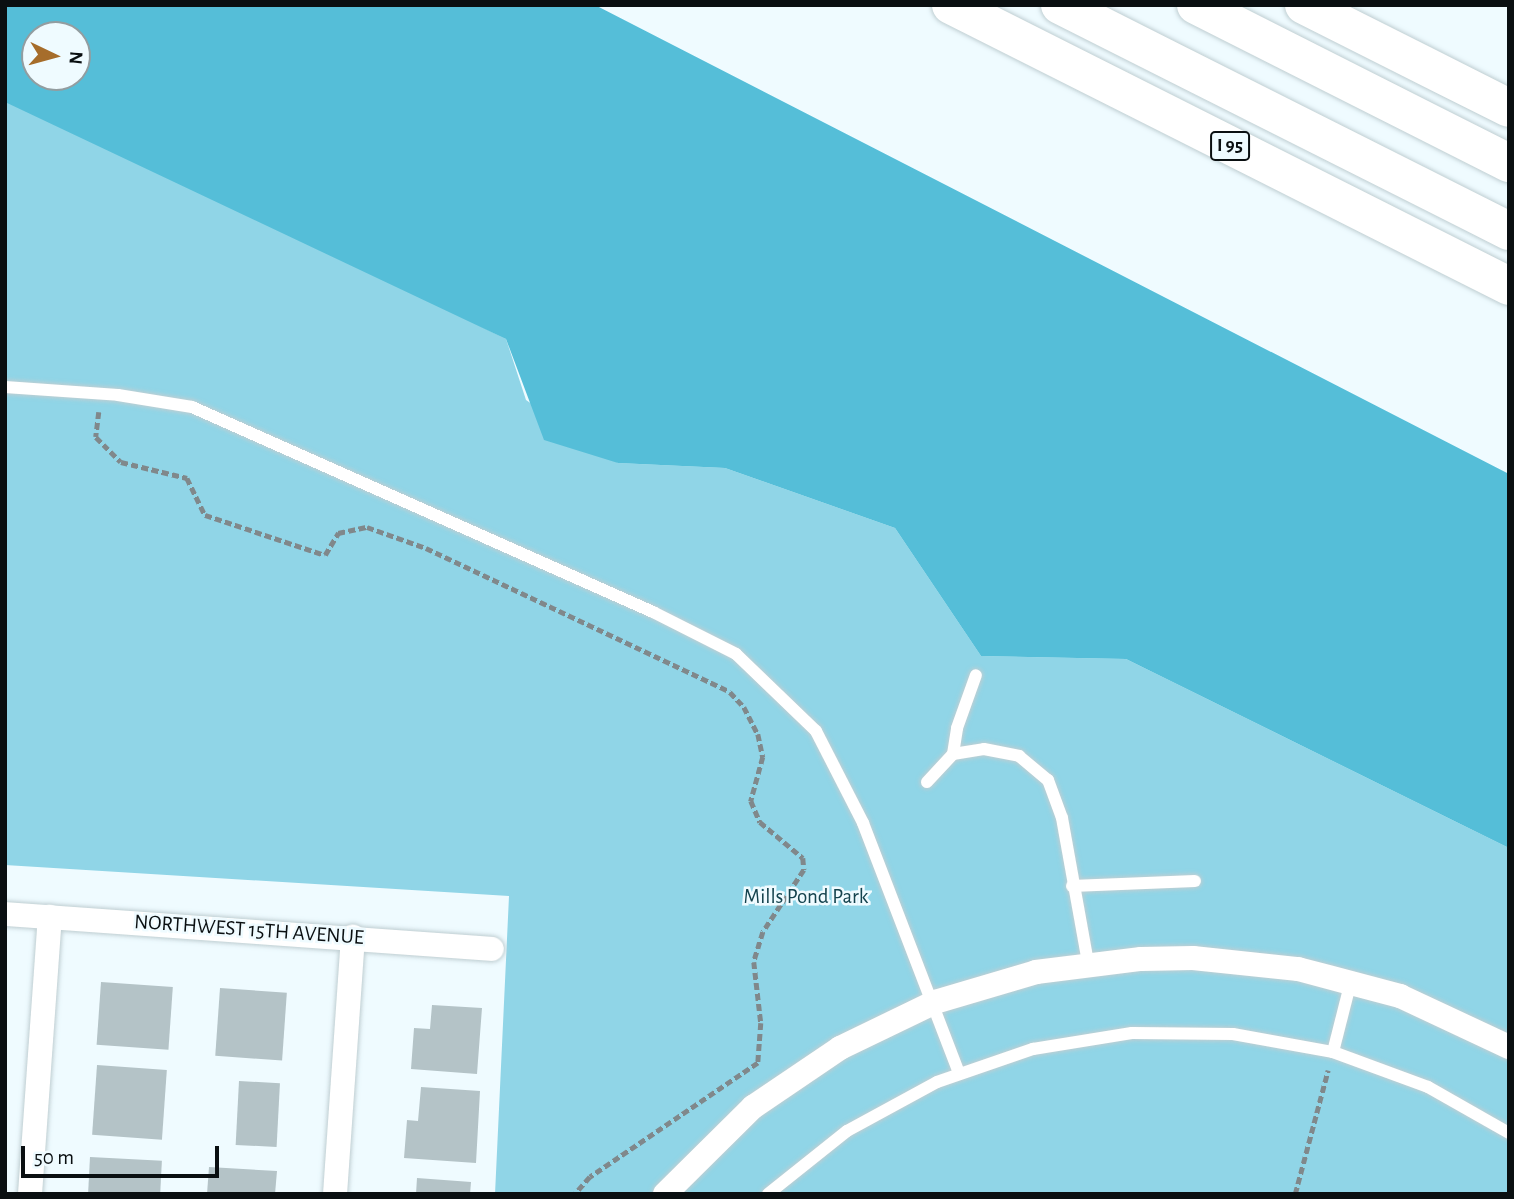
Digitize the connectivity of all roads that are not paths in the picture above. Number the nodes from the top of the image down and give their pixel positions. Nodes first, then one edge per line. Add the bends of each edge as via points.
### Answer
1 (951, 5) edge
2 (1060, 5) edge
3 (1196, 5) edge
4 (1304, 5) edge
5 (1509, 108) edge
6 (1509, 163) edge
7 (1509, 231) edge
8 (1509, 286) edge
9 (5, 387) edge
10 (976, 675) dead end
11 (953, 754) junction
12 (927, 782) dead end
13 (1195, 881) dead end
14 (1072, 886) junction
15 (5, 914) edge
16 (50, 917) junction
17 (353, 937) junction
18 (492, 948) dead end
19 (1088, 964) junction
20 (1351, 981) junction
21 (935, 1002) junction
22 (1509, 1046) edge
23 (1333, 1052) junction
24 (959, 1073) junction
25 (1509, 1133) edge
26 (30, 1194) edge
27 (335, 1194) edge
28 (665, 1194) edge
29 (768, 1194) edge

1 - 8 highway, I 95
2 - 7 highway
3 - 6 highway
4 - 5 highway
9 - 21 lane via 192,407 653,612 736,654 816,731 863,823
10 - 11 lane
11 - 12 lane
11 - 14 lane via 984,750 1019,756 1048,780 1062,818
13 - 14 lane
14 - 19 lane
15 - 16 street, NORTHWEST 15TH AVENUE
16 - 17 street, NORTHWEST 15TH AVENUE
16 - 26 street
17 - 18 street, NORTHWEST 15TH AVENUE
17 - 27 street
19 - 20 street via 1154,958 1246,961
19 - 21 street via 985,985
20 - 22 street via 1449,1016
20 - 23 lane
21 - 24 lane
21 - 28 street via 875,1029 795,1076 713,1142
23 - 24 lane via 1233,1034 1132,1033 1032,1049
23 - 25 lane via 1428,1087
24 - 29 lane via 848,1131

